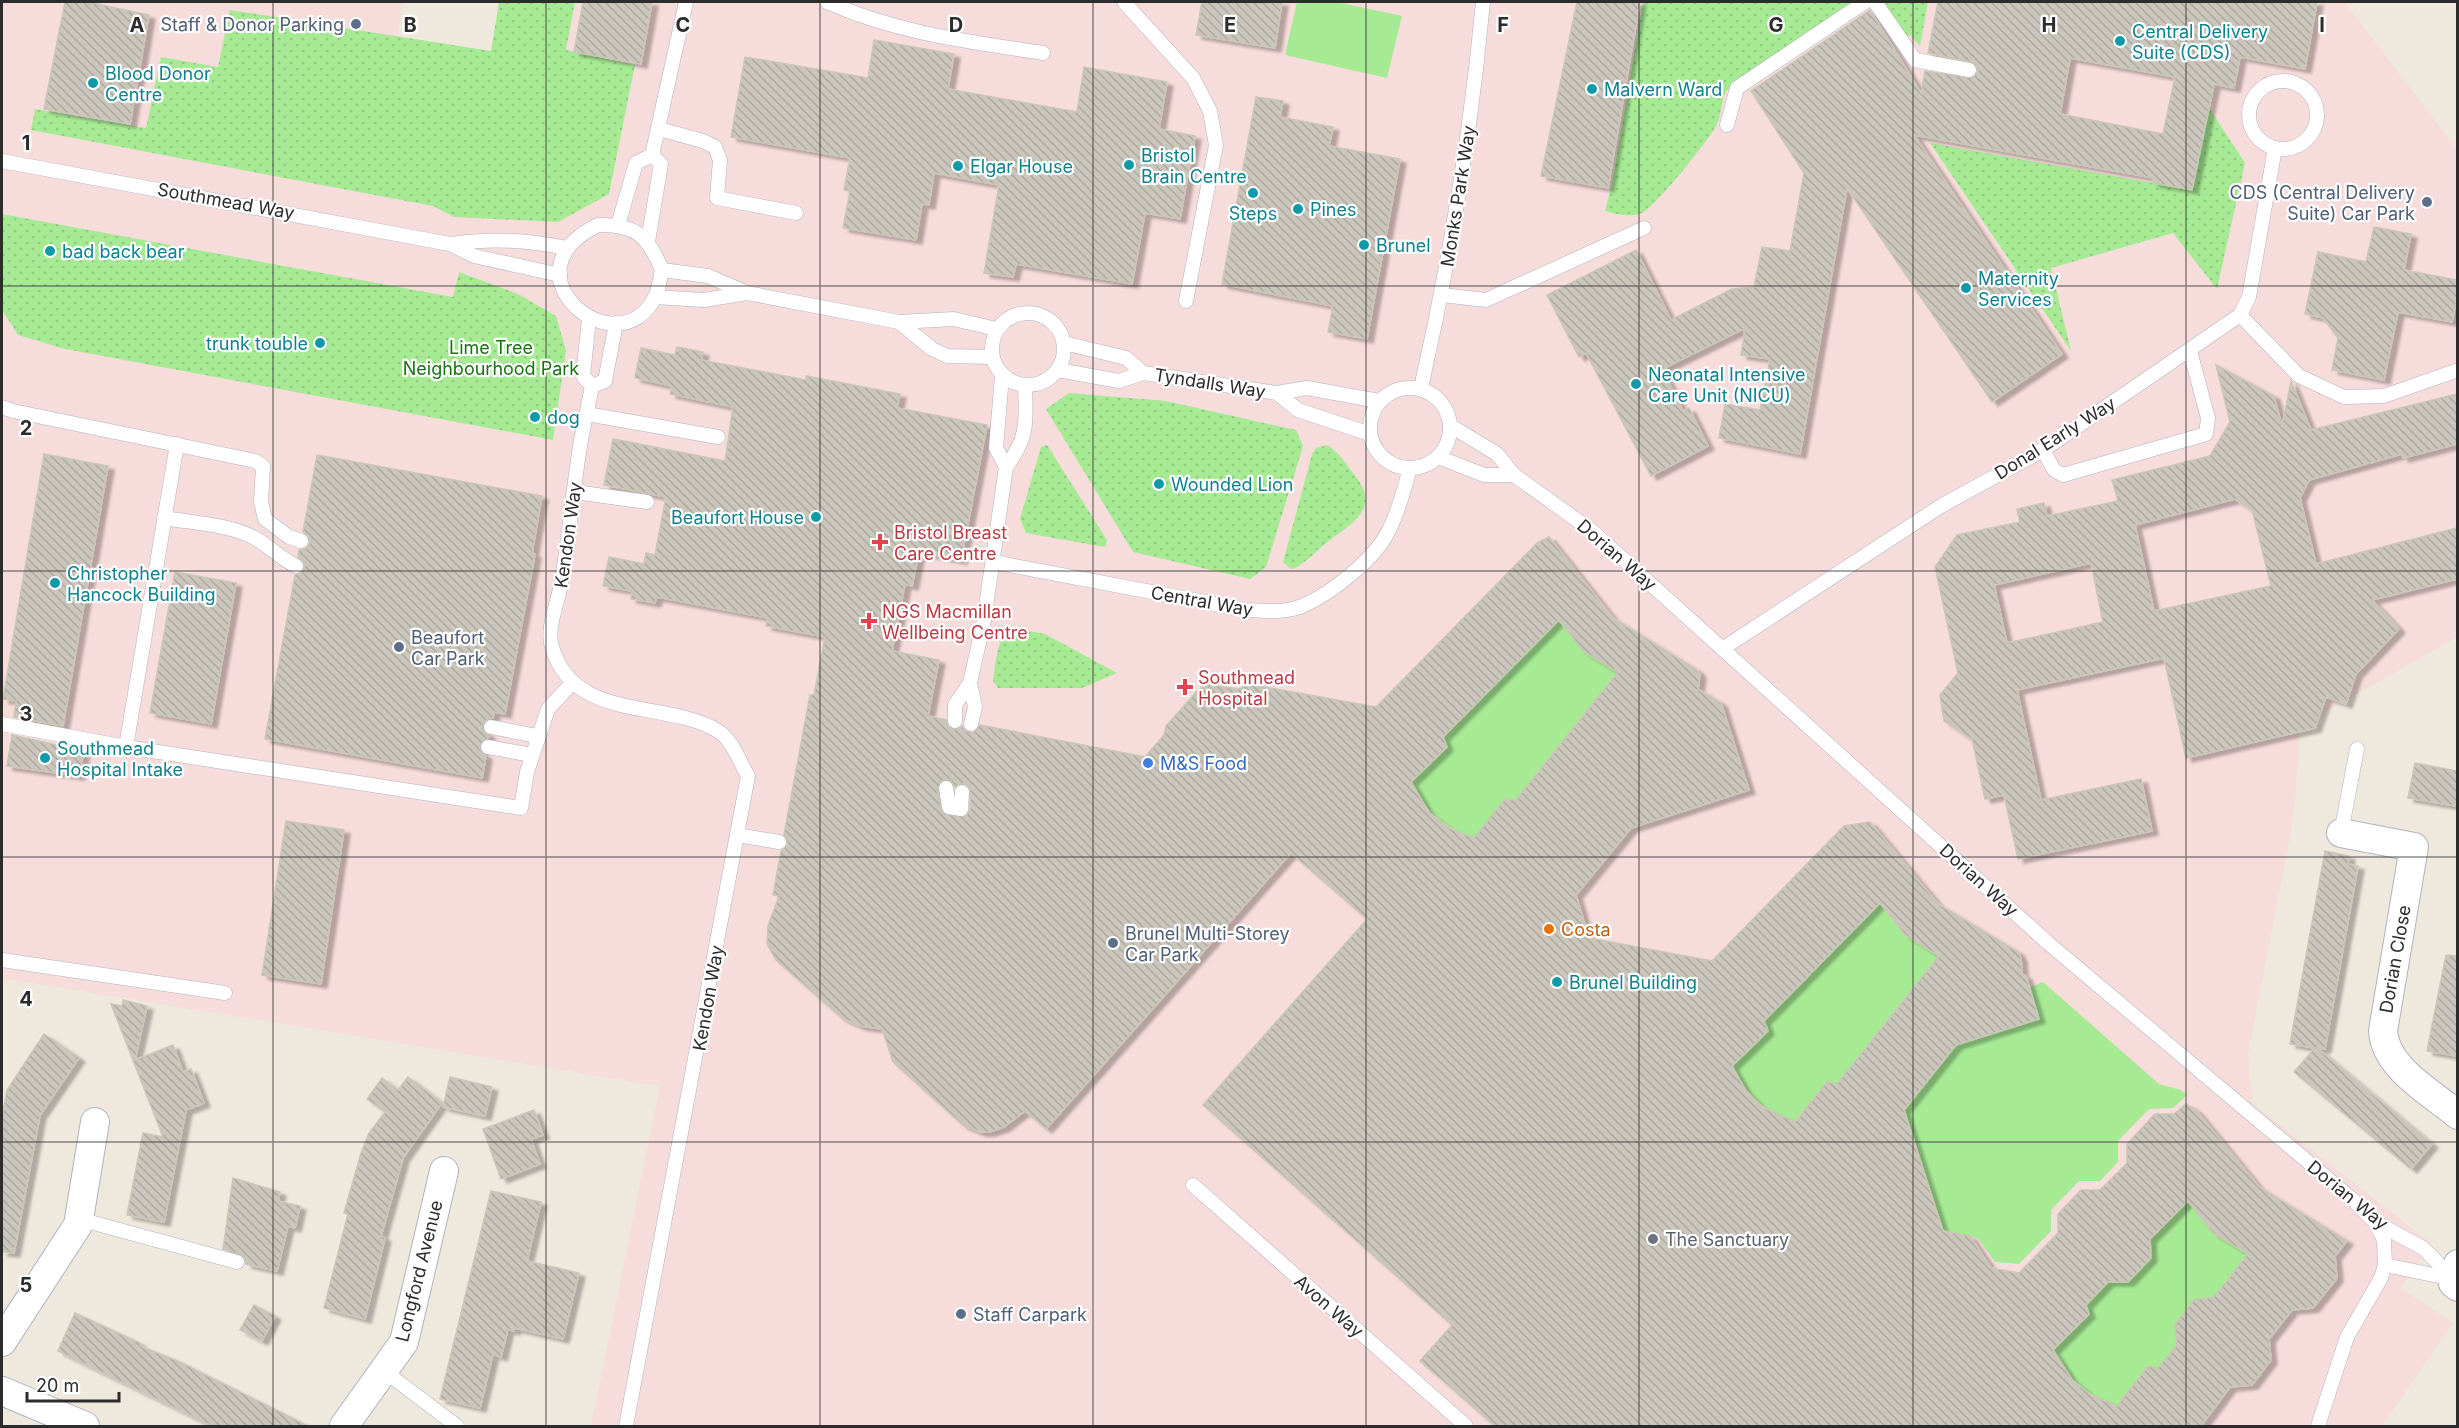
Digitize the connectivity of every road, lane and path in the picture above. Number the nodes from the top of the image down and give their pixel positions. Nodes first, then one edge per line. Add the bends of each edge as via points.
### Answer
1 (686, 2) edge
2 (827, 2) edge
3 (1124, 2) edge
4 (1483, 2) edge
5 (1865, 2) edge
6 (1875, 2) edge
7 (1043, 53) dead end
8 (1969, 70) dead end
9 (1727, 125) dead end
10 (659, 129) junction
11 (2275, 148) junction
12 (652, 156) junction
13 (2, 161) edge
14 (796, 213) dead end
15 (618, 225) junction
16 (1644, 228) dead end
17 (648, 241) junction
18 (450, 244) junction
19 (567, 248) junction
20 (662, 270) junction
21 (560, 275) junction
22 (747, 293) junction
23 (1442, 295) junction
24 (655, 297) junction
25 (1186, 301) dead end
26 (2240, 315) junction
27 (589, 319) junction
28 (899, 322) junction
29 (616, 323) junction
30 (996, 329) junction
31 (1064, 343) junction
32 (2190, 351) junction
33 (991, 357) junction
34 (1058, 370) junction
35 (2457, 370) edge
36 (1143, 373) junction
37 (1002, 376) junction
38 (592, 386) junction
39 (1025, 386) junction
40 (1421, 388) junction
41 (1277, 393) junction
42 (1379, 401) junction
43 (2, 407) edge
44 (587, 414) junction
45 (1451, 426) junction
46 (1370, 434) junction
47 (718, 437) dead end
48 (177, 444) junction
49 (2043, 450) junction
50 (1438, 457) junction
51 (1006, 467) junction
52 (1410, 468) junction
53 (1514, 475) junction
54 (575, 492) junction
55 (647, 502) dead end
56 (164, 518) junction
57 (301, 541) dead end
58 (993, 562) junction
59 (296, 566) dead end
60 (1722, 649) junction
61 (573, 682) junction
62 (970, 683) junction
63 (955, 721) dead end
64 (2, 724) edge
65 (971, 724) dead end
66 (491, 727) dead end
67 (537, 736) junction
68 (126, 747) junction
69 (488, 747) dead end
70 (2357, 749) dead end
71 (532, 755) junction
72 (946, 788) dead end
73 (962, 792) dead end
74 (2341, 833) joint
75 (737, 835) junction
76 (779, 842) dead end
77 (2, 960) edge
78 (225, 993) dead end
79 (2457, 1115) edge
80 (95, 1122) dead end
81 (444, 1171) dead end
82 (1193, 1185) dead end
83 (79, 1219) junction
84 (2374, 1222) junction
85 (237, 1262) dead end
86 (2385, 1265) junction
87 (2454, 1278) edge
88 (2, 1342) edge
89 (384, 1371) junction
90 (2, 1391) edge
91 (85, 1426) edge
92 (344, 1426) edge
93 (457, 1426) edge
94 (626, 1426) edge
95 (1466, 1426) edge
96 (2318, 1426) edge

1 - 10 lane
2 - 7 lane via 903,30
3 - 25 lane via 1192,78 1210,111 1216,146
4 - 23 lane, Monks Park Way via 1474,91
5 - 9 lane via 1737,88
6 - 8 lane via 1915,60
10 - 12 lane
10 - 14 lane via 715,147 720,160 717,198
11 - 11 lane via 2260,141 2253,132 2250,107 2264,87 2286,81 2304,89 2312,98 2316,122 2307,139 2293,147
11 - 26 lane via 2249,297
12 - 15 lane via 636,163
12 - 17 lane via 661,164
13 - 18 lane, Southmead Way
15 - 17 lane via 635,230
15 - 19 lane via 598,225
16 - 23 lane via 1486,300
17 - 20 lane
18 - 19 lane, Southmead Way via 494,238
18 - 21 lane, Southmead Way via 474,256
19 - 21 lane
20 - 22 lane via 708,276
20 - 24 lane
21 - 27 lane via 564,293 574,309
22 - 24 lane via 704,300
22 - 28 lane
23 - 40 lane, Monks Park Way
24 - 29 lane via 632,319
26 - 32 lane, Donal Early Way
26 - 35 lane via 2299,376 2344,397 2384,396
27 - 29 lane
27 - 38 lane via 583,376
28 - 30 lane via 954,319
28 - 33 lane via 947,356
29 - 38 lane via 605,381
30 - 31 lane via 1020,313 1035,313 1048,319
30 - 33 lane
31 - 34 lane
31 - 36 lane via 1126,358
32 - 49 lane, Donal Early Way
32 - 49 lane via 2208,418 2206,434 2063,475 2054,470
33 - 37 lane
34 - 36 lane via 1119,381
34 - 39 lane via 1043,382
36 - 41 lane, Tyndalls Way
37 - 39 lane
37 - 51 lane via 996,448
38 - 44 lane, Kendon Way
39 - 51 lane via 1026,429
40 - 42 lane via 1390,392
40 - 45 lane via 1442,402
41 - 42 lane, Tyndalls Way via 1307,388
41 - 46 lane, Tyndalls Way via 1298,410
42 - 46 lane via 1372,415
43 - 48 lane
44 - 47 lane
44 - 54 lane, Kendon Way
45 - 50 lane
45 - 53 lane, Dorian Way via 1497,454
46 - 52 lane via 1379,454 1398,466
48 - 56 lane
48 - 57 lane via 263,466 261,502 265,519
49 - 60 lane, Donal Early Way via 1941,506
50 - 52 lane
50 - 53 lane via 1484,475
51 - 58 lane
52 - 58 lane, Central Way via 1384,539 1346,577 1318,598 1292,608 1247,610
53 - 60 lane, Dorian Way via 1592,531
54 - 55 lane
54 - 61 lane, Kendon Way via 551,631 551,646
56 - 59 lane via 233,530 254,538
56 - 68 lane
58 - 62 lane
60 - 84 lane, Dorian Way via 2048,943 2352,1199
61 - 67 lane via 548,709
61 - 75 lane, Kendon Way via 593,697 690,719 720,732 748,776
62 - 63 lane via 955,705
62 - 65 lane via 975,707
64 - 68 lane
66 - 67 lane
67 - 71 lane
68 - 71 lane via 521,808
69 - 71 lane
70 - 74 lane
72 - 73 lane via 949,807 962,809
74 - 79 street, Dorian Close via 2414,847 2384,1042 2396,1064
75 - 76 lane
75 - 94 lane, Kendon Way
77 - 78 lane
80 - 83 street
81 - 89 street, Longford Avenue via 404,1342
82 - 95 lane, Avon Way
83 - 85 lane
83 - 88 street
84 - 86 lane via 2384,1240
84 - 87 lane, Dorian Way via 2422,1248
86 - 87 lane, Dorian Way
86 - 96 lane via 2347,1338
89 - 92 street, Longford Avenue
89 - 93 lane
90 - 91 street

